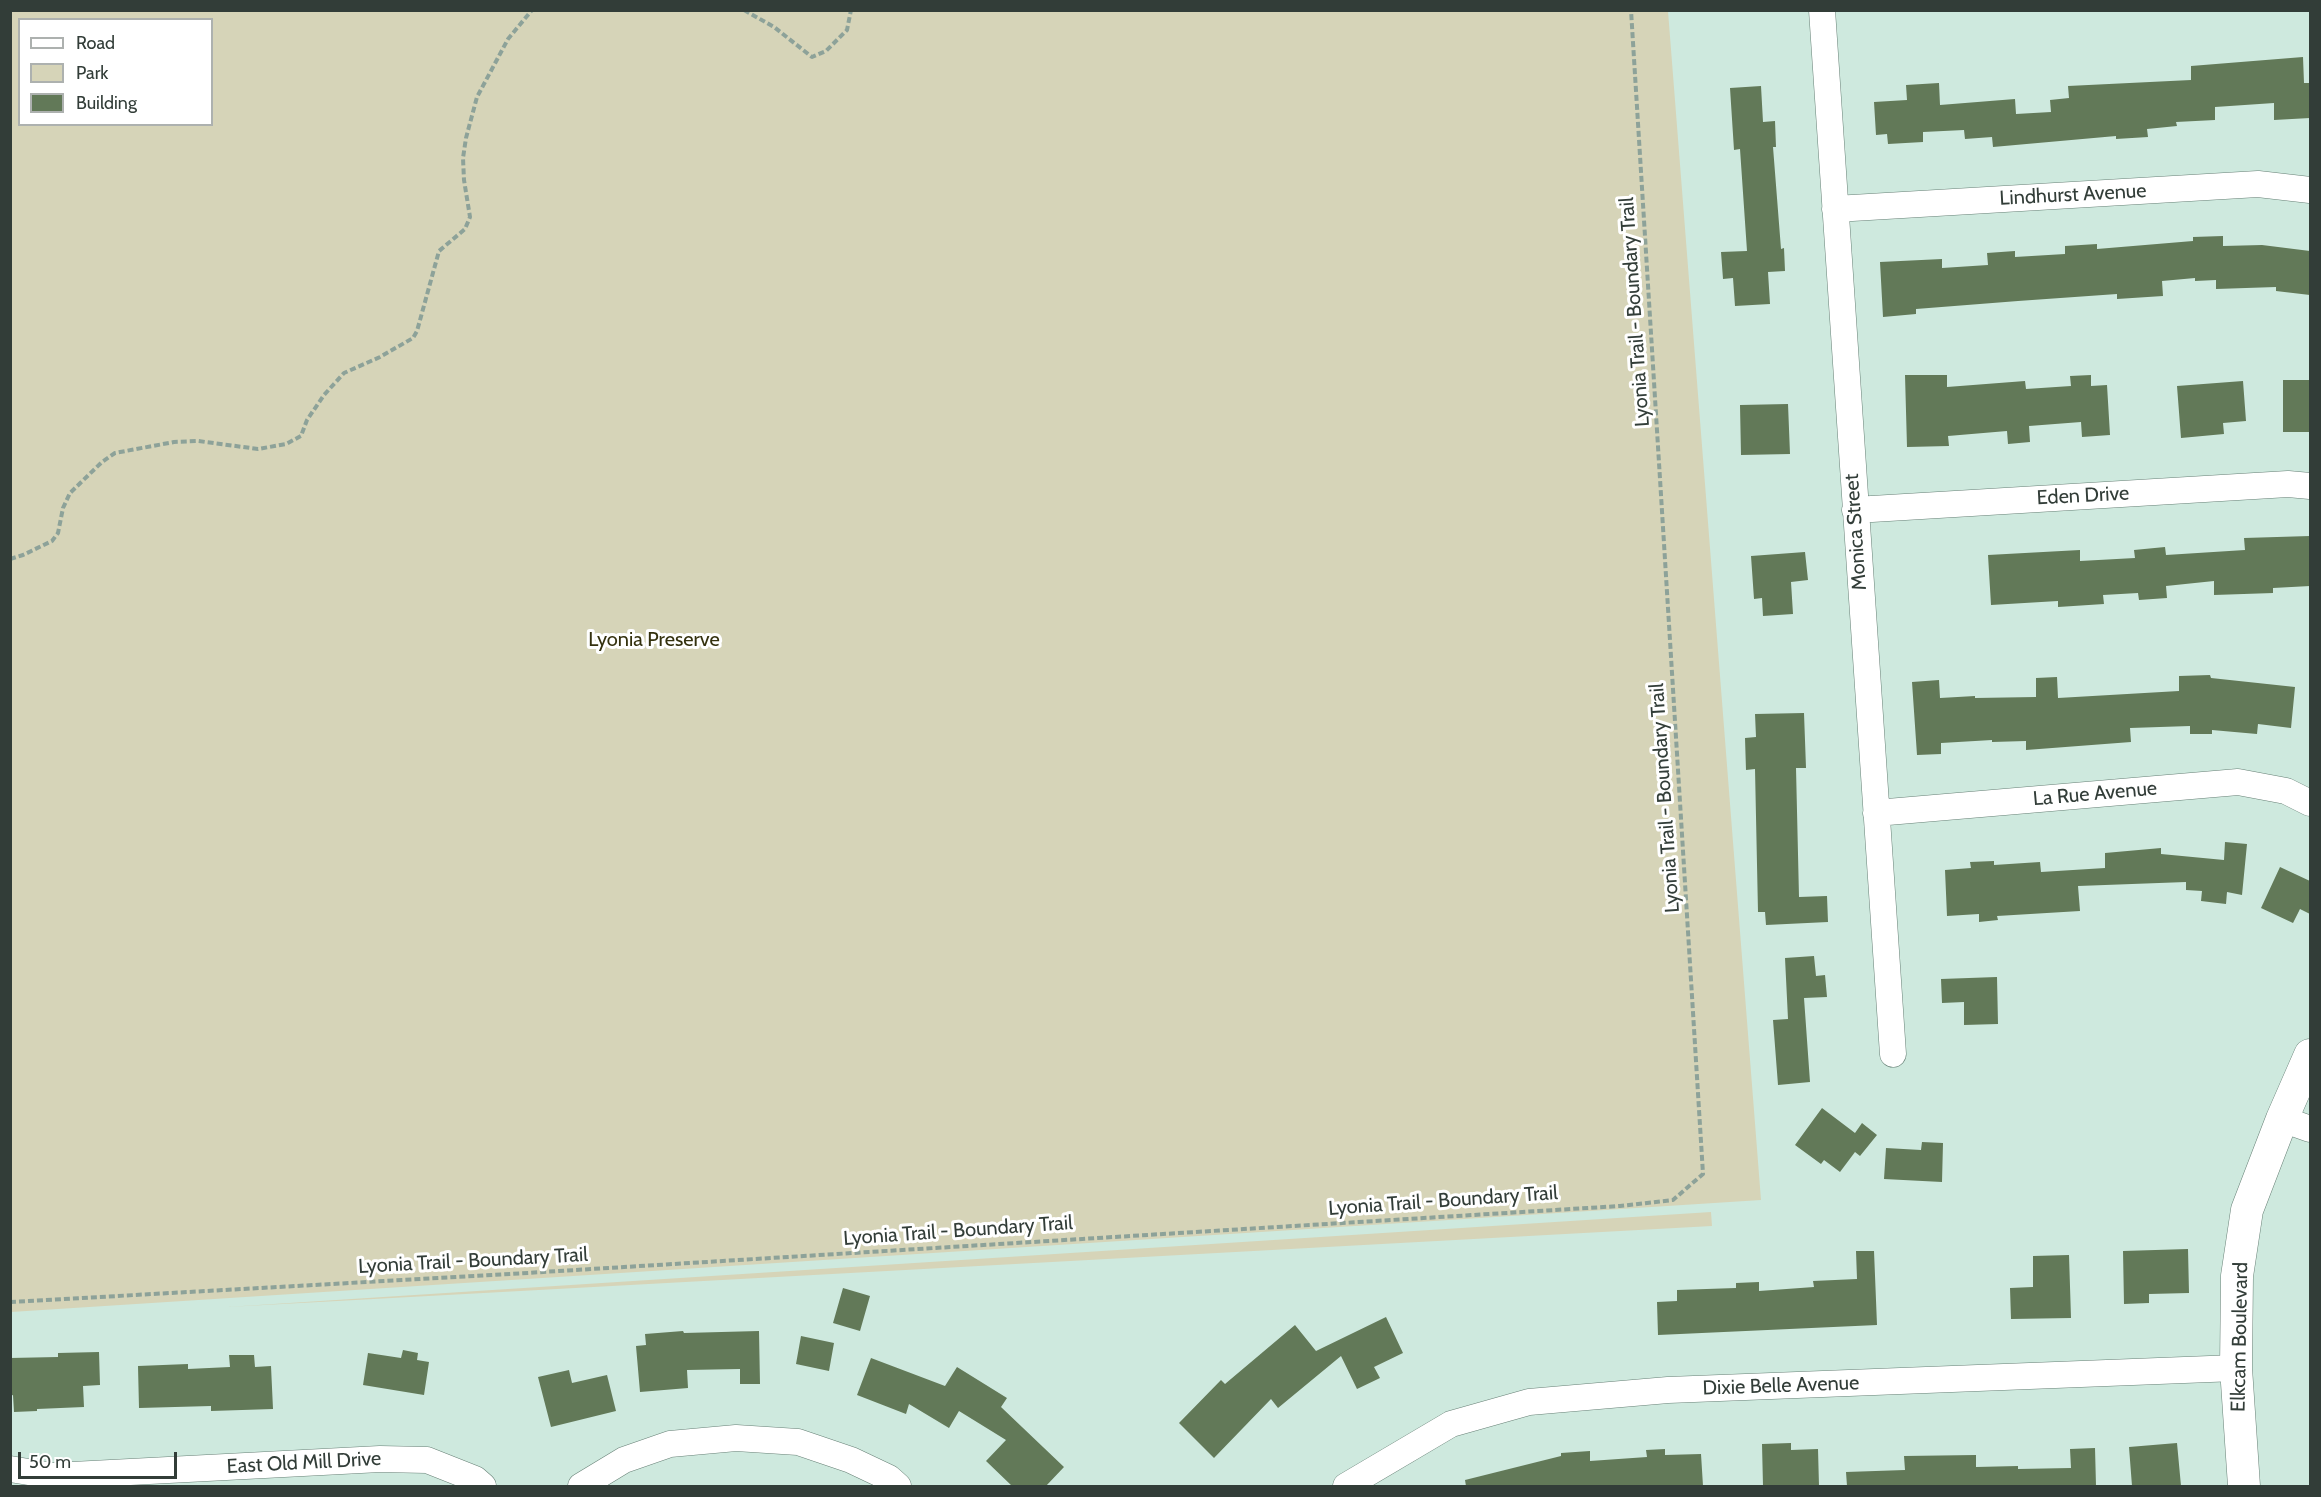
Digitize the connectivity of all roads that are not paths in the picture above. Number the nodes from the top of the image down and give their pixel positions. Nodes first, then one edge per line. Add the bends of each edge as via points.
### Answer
1 (1822, 10) edge
2 (2310, 189) edge
3 (1834, 209) junction
4 (2310, 486) edge
5 (1855, 510) junction
6 (2310, 803) edge
7 (1876, 813) junction
8 (1893, 1054) dead end
9 (2310, 1055) edge
10 (2282, 1119) junction
11 (2310, 1129) edge
12 (2236, 1368) junction
13 (10, 1469) edge
14 (483, 1486) edge
15 (581, 1486) edge
16 (898, 1486) edge
17 (1346, 1486) edge
18 (2244, 1486) edge

1 - 3 street, Monica Street
2 - 3 street, Lindhurst Avenue via 2258,184
3 - 5 street, Monica Street
4 - 5 street, Eden Drive
5 - 7 street, Monica Street
6 - 7 street, La Rue Avenue via 2286,791 2238,782
7 - 8 street, Monica Street
9 - 10 street, Elkcam Boulevard
10 - 11 street
10 - 12 street, Elkcam Boulevard via 2247,1210 2237,1276
12 - 17 street, Dixie Belle Avenue via 1668,1390 1529,1402 1451,1424
12 - 18 street, Elkcam Boulevard
13 - 14 street, East Old Mill Drive via 53,1476 380,1458 427,1460
15 - 16 street via 624,1460 670,1444 736,1438 798,1442 851,1460 890,1478

